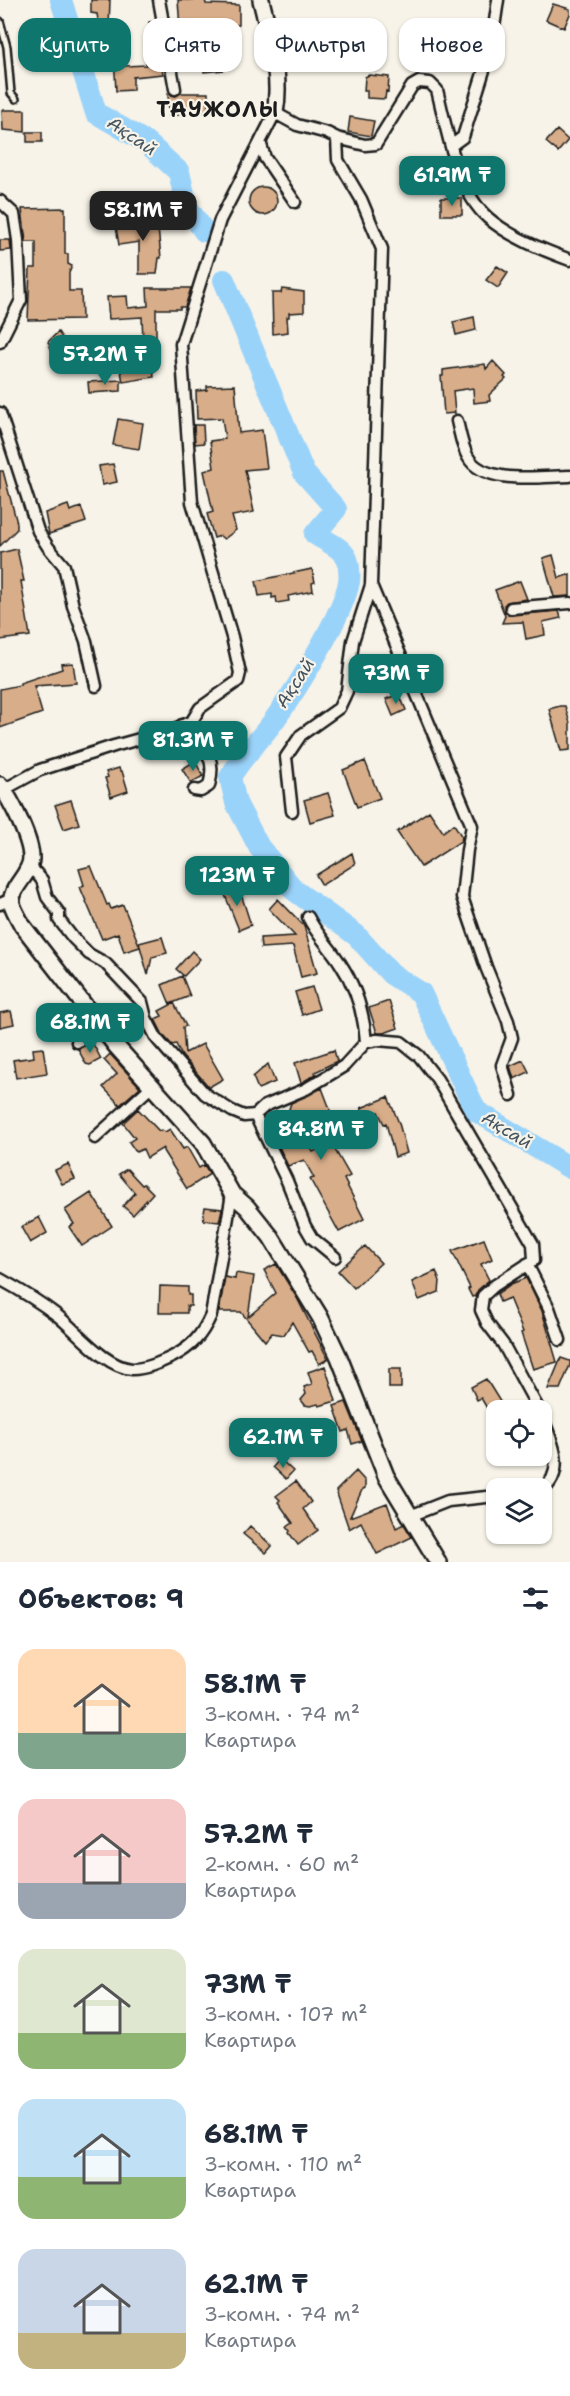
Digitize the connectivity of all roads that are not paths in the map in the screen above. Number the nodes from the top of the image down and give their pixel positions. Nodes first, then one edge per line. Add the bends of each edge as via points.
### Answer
1 (159, 0) edge
2 (261, 0) edge
3 (498, 0) edge
4 (0, 21) edge
5 (175, 89) dead end
6 (16, 99) dead end
7 (275, 113) junction
8 (337, 138) junction
9 (452, 144) junction
10 (261, 145) junction
11 (0, 201) edge
12 (295, 202) dead end
13 (570, 260) edge
14 (0, 342) edge
15 (0, 413) edge
16 (457, 421) dead end
17 (570, 476) edge
18 (371, 585) junction
19 (570, 603) edge
20 (511, 608) dead end
21 (96, 686) dead end
22 (182, 726) junction
23 (2, 788) edge
24 (194, 790) dead end
25 (292, 811) dead end
26 (30, 866) junction
27 (6, 901) edge
28 (308, 917) dead end
29 (102, 1028) junction
30 (77, 1042) dead end
31 (366, 1042) junction
32 (153, 1085) junction
33 (512, 1095) dead end
34 (255, 1115) junction
35 (95, 1138) dead end
36 (232, 1194) junction
37 (335, 1257) dead end
38 (527, 1264) junction
39 (0, 1279) edge
40 (560, 1340) dead end
41 (534, 1400) edge
42 (552, 1442) edge
43 (552, 1480) edge
44 (486, 1497) edge
45 (410, 1516) junction
46 (438, 1562) edge

1 - 5 street
2 - 7 street via 277,68 279,94
3 - 9 street via 491,48 463,137
4 - 6 lane via 11,93
7 - 8 street
7 - 10 street
8 - 9 street via 376,144 412,86 419,82 430,83 436,90
8 - 18 street via 338,160 361,199 382,249
9 - 13 street via 471,197 488,218 541,249
10 - 12 street via 265,158
10 - 22 street via 220,220 182,344 192,502 240,673 238,681
11 - 14 street via 14,214 21,300
15 - 21 street via 38,531 64,566
16 - 17 street via 469,459 481,470 513,477
18 - 25 street via 353,641 347,691 339,708 301,735 286,757
18 - 33 street via 472,825 462,897 508,1021 512,1038 502,1065
19 - 20 street
22 - 23 street via 40,770
22 - 24 street via 210,756 213,769 209,786
23 - 26 street via 28,842
26 - 27 street
26 - 34 street via 42,880 59,920 89,954 105,963 142,1002 157,1039 175,1061 212,1099 244,1116
27 - 29 street
28 - 31 street via 351,982 361,1008
29 - 30 street
29 - 32 street
31 - 34 street via 344,1066
31 - 38 street via 401,1042 419,1056 437,1080 533,1244 534,1260
32 - 35 street
32 - 36 street via 203,1143
34 - 37 street via 305,1226 312,1238
36 - 39 street via 211,1315 203,1334 180,1353 152,1366 132,1369 105,1358 44,1305
36 - 45 street via 258,1219 320,1317 375,1451
38 - 40 street
38 - 41 street via 483,1296 481,1310
42 - 43 street via 556,1461
44 - 45 street via 448,1500
45 - 46 street

